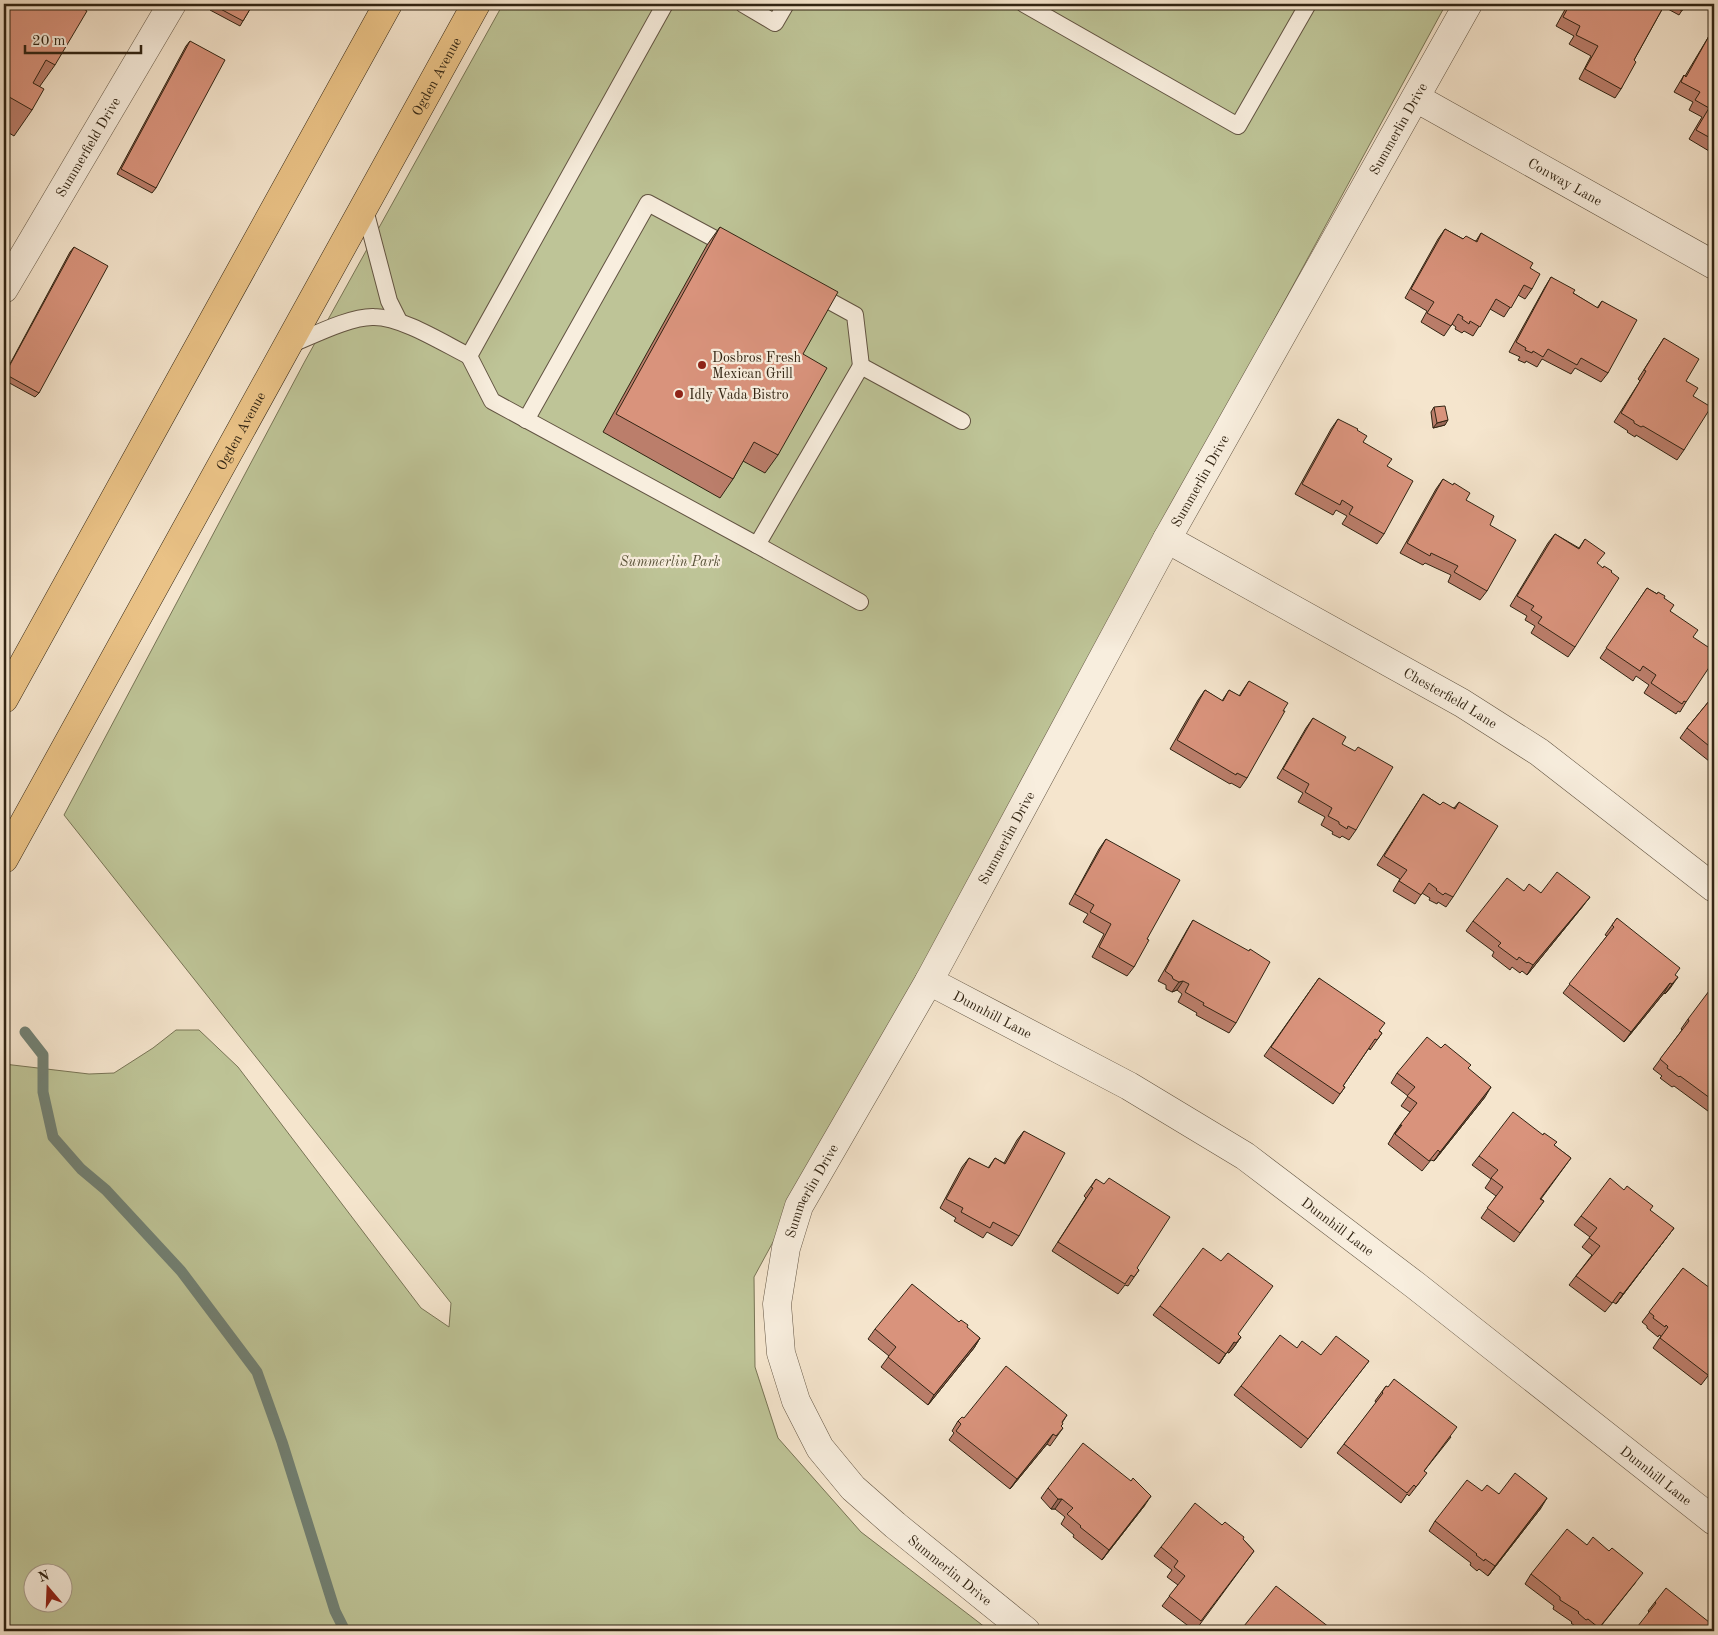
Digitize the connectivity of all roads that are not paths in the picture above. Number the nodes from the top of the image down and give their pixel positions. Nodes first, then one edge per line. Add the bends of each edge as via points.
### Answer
1 (172, 4) edge
2 (388, 4) edge
3 (476, 4) edge
4 (665, 4) edge
5 (743, 4) edge
6 (786, 4) edge
7 (1024, 4) edge
8 (1308, 4) edge
9 (1468, 4) edge
10 (1416, 98) junction
11 (364, 206) junction
12 (743, 254) edge
13 (1714, 264) edge
14 (804, 287) edge
15 (4, 289) edge
16 (399, 321) junction
17 (287, 346) junction
18 (469, 356) junction
19 (861, 366) junction
20 (526, 420) junction
21 (962, 421) dead end
22 (1166, 539) junction
23 (757, 544) junction
24 (860, 602) dead end
25 (4, 699) edge
26 (4, 859) edge
27 (1714, 888) edge
28 (929, 981) junction
29 (1714, 1521) edge
30 (1026, 1631) edge

1 - 15 street, Summerfield Drive
2 - 25 main road
3 - 11 main road, Ogden Avenue
4 - 18 lane
5 - 6 lane via 775,23
7 - 8 lane via 1238,126
9 - 10 street, Summerlin Drive
10 - 13 street, Conway Lane
10 - 22 street, Summerlin Drive
11 - 16 lane via 389,301
11 - 17 main road, Ogden Avenue
12 - 20 lane via 648,203
14 - 19 lane via 856,315
16 - 17 lane via 374,317 349,322
16 - 18 lane
17 - 26 main road, Ogden Avenue
18 - 20 lane via 492,401
19 - 21 lane
19 - 23 lane
20 - 23 lane
22 - 27 street, Chesterfield Lane via 1462,703 1539,752
22 - 28 street, Summerlin Drive
23 - 24 lane
28 - 29 street, Dunnhill Lane via 1129,1086 1244,1156 1415,1285
28 - 30 street, Summerlin Drive via 799,1206 786,1248 778,1304 781,1353 796,1400 820,1448 853,1488

